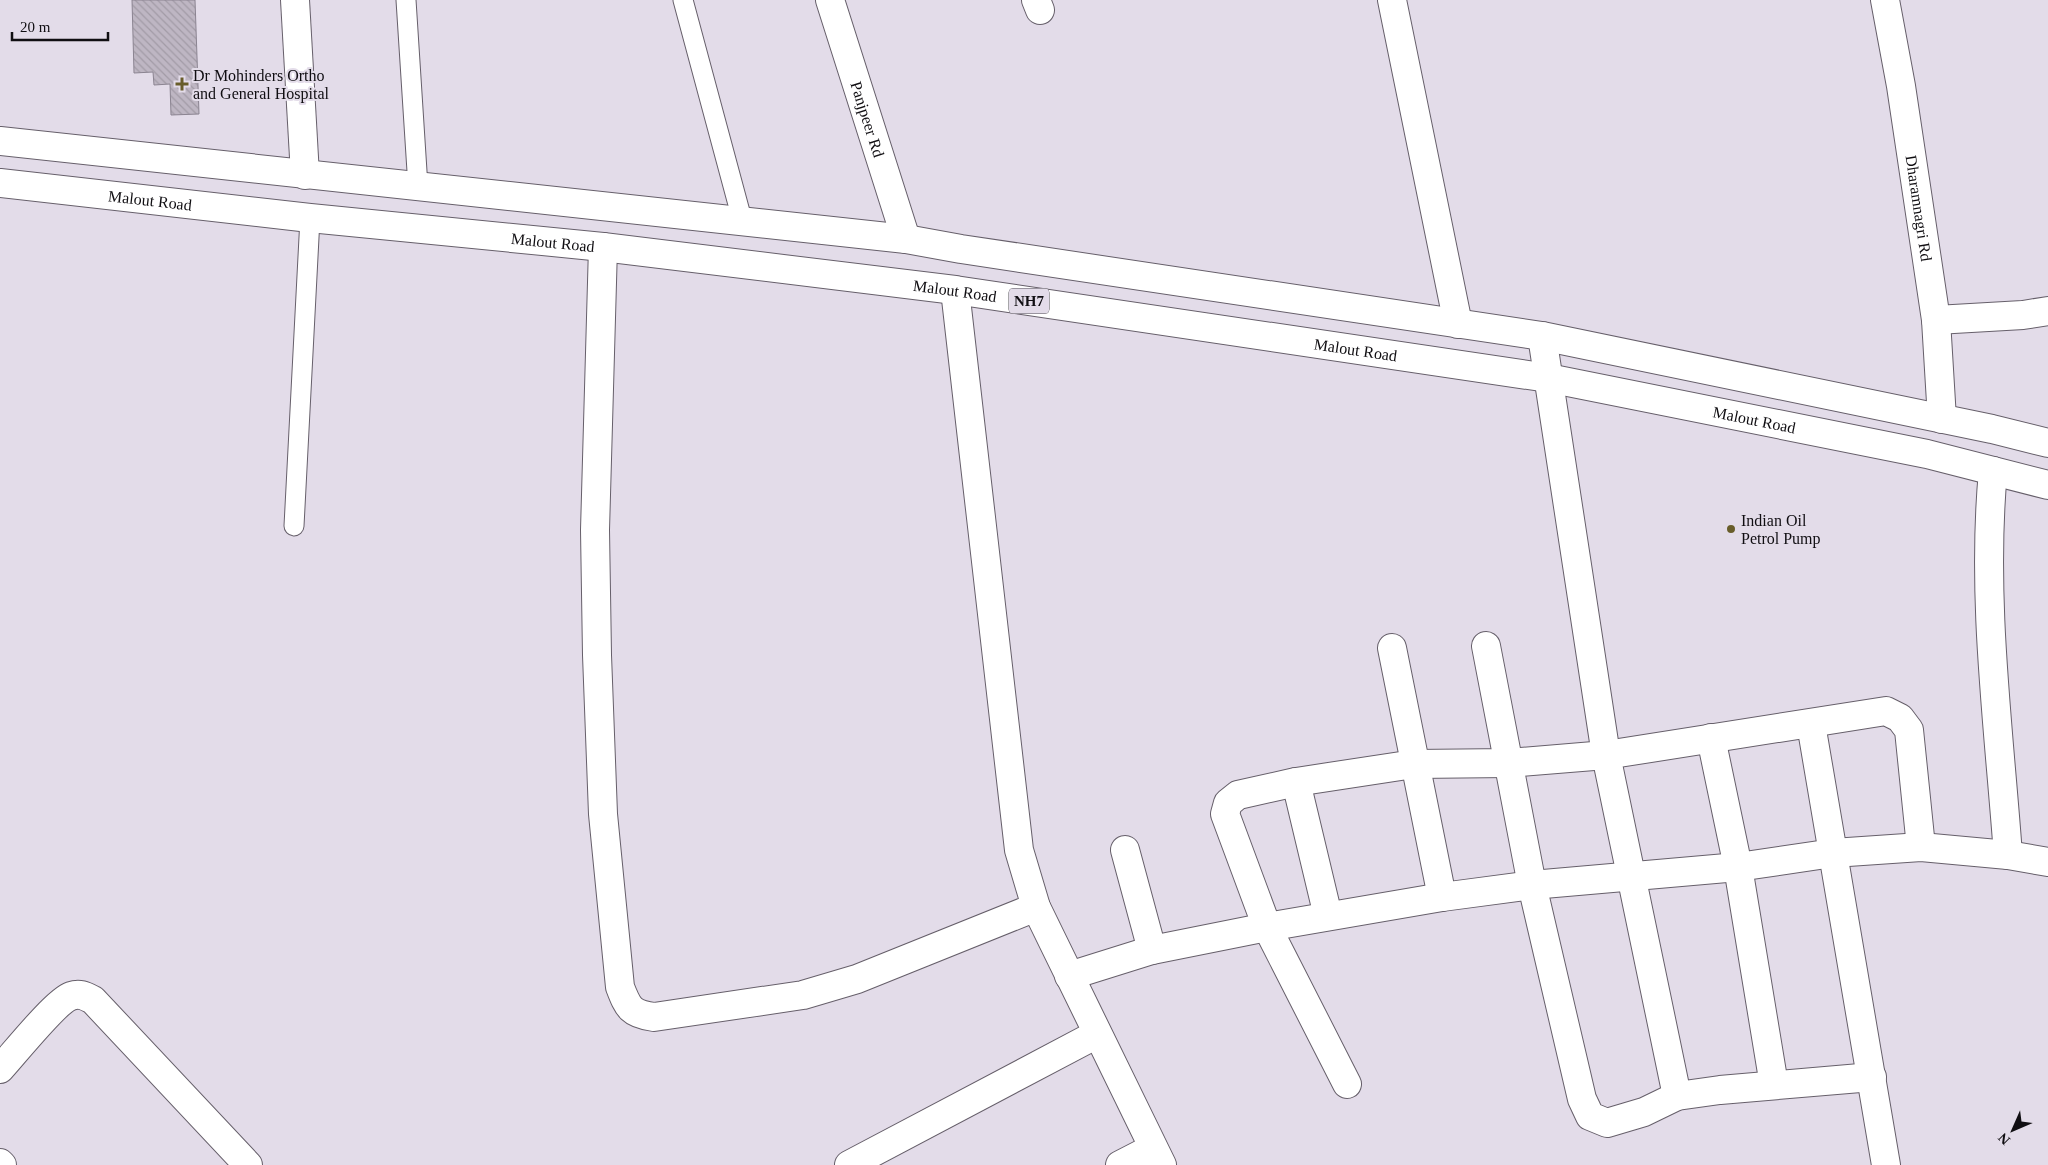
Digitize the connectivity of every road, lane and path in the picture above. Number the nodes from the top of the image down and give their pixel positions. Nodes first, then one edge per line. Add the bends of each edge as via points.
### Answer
1 (295, 0) edge
2 (406, 0) edge
3 (683, 0) edge
4 (830, 0) edge
5 (1392, 0) edge
6 (1885, 0) edge
7 (0, 141) edge
8 (305, 175) junction
9 (0, 183) edge
10 (418, 187) junction
11 (310, 218) junction
12 (743, 223) junction
13 (906, 239) junction
14 (603, 247) junction
15 (955, 290) junction
16 (2048, 311) edge
17 (1936, 320) junction
18 (1458, 324) junction
19 (1542, 336) junction
20 (1548, 378) junction
21 (1942, 419) junction
22 (2048, 443) edge
23 (1993, 471) junction
24 (2048, 485) edge
25 (294, 526) dead end
26 (1486, 646) dead end
27 (1392, 648) dead end
28 (1811, 724) junction
29 (1711, 738) junction
30 (1606, 755) junction
31 (1509, 763) junction
32 (1414, 764) junction
33 (1296, 782) junction
34 (1921, 847) junction
35 (1126, 850) dead end
36 (1833, 853) junction
37 (2008, 855) junction
38 (2048, 862) edge
39 (1738, 867) junction
40 (1632, 877) junction
41 (1532, 884) junction
42 (1442, 896) junction
43 (1036, 907) junction
44 (1328, 916) junction
45 (1267, 927) junction
46 (1152, 950) junction
47 (1069, 976) junction
48 (1097, 1034) junction
49 (0, 1069) edge
50 (1872, 1077) junction
51 (1348, 1084) dead end
52 (1774, 1085) junction
53 (1678, 1096) junction
54 (1158, 1156) edge
55 (248, 1165) edge
56 (849, 1165) edge
57 (1120, 1165) edge
58 (1886, 1165) edge

1 - 8 main road
2 - 10 lane
3 - 12 lane
4 - 13 main road, Panjpeer Rd
5 - 18 main road
6 - 17 main road, Dharamnagri Rd
7 - 8 main road
8 - 10 main road
9 - 11 main road, Malout Road / NH7
10 - 12 main road
11 - 14 main road, Malout Road / NH7
11 - 25 lane
12 - 13 main road
13 - 18 main road
14 - 15 main road, Malout Road / NH7
14 - 43 main road via 595,530 597,655 603,814 620,987 626,1004 638,1015 654,1017 803,995 857,979
15 - 20 main road, Malout Road / NH7
15 - 43 main road via 1019,850
16 - 17 main road
17 - 21 main road, Dharamnagri Rd
18 - 19 main road
19 - 20 main road
19 - 21 main road
20 - 23 main road, Malout Road / NH7 via 1928,454
20 - 30 main road
21 - 22 main road
23 - 24 main road, Malout Road / NH7
23 - 37 main road via 1988,519 1989,568
26 - 31 main road
27 - 32 main road
28 - 29 main road
28 - 34 main road via 1886,712 1900,718 1909,730
28 - 36 main road
29 - 30 main road
29 - 39 main road
30 - 31 main road
30 - 40 main road
31 - 32 main road
31 - 41 main road
32 - 33 main road
32 - 42 main road
33 - 44 main road
33 - 45 main road via 1238,795 1228,803 1226,814
34 - 36 main road
34 - 37 main road
35 - 46 main road
36 - 39 main road
36 - 50 main road
37 - 38 main road
39 - 40 main road
39 - 52 main road
40 - 41 main road
40 - 53 main road
41 - 42 main road
41 - 53 main road via 1582,1099 1590,1116 1606,1123 1644,1112
42 - 44 main road
43 - 47 main road
44 - 45 main road
45 - 46 main road
45 - 51 main road
46 - 47 main road
47 - 48 main road
48 - 54 main road
48 - 56 main road
49 - 55 main road via 57,1005 70,996 81,994 93,1000
50 - 52 main road
50 - 58 main road
52 - 53 main road
54 - 57 main road

